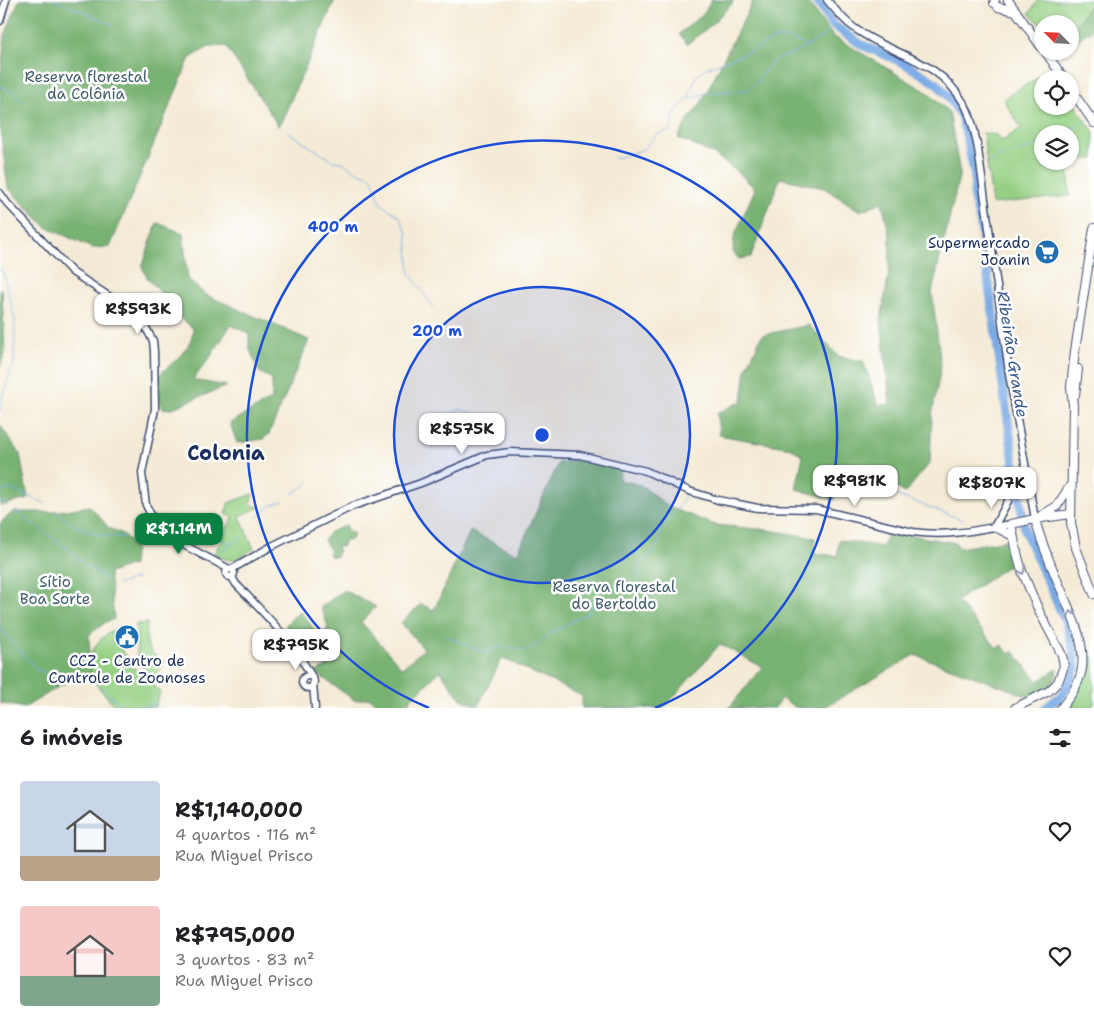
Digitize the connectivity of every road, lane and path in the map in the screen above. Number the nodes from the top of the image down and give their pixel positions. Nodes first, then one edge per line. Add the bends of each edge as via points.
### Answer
1 (6, 0) edge
2 (827, 0) edge
3 (1008, 0) edge
4 (996, 3) edge
5 (1016, 11) junction
6 (0, 21) edge
7 (1034, 37) edge
8 (1079, 101) edge
9 (1094, 123) edge
10 (0, 193) edge
11 (1094, 228) edge
12 (1094, 261) edge
13 (1073, 405) junction
14 (1072, 482) junction
15 (1008, 501) dead end
16 (1071, 514) junction
17 (1032, 519) junction
18 (1015, 523) junction
19 (995, 527) junction
20 (1013, 536) junction
21 (231, 572) junction
22 (1094, 594) edge
23 (302, 659) junction
24 (303, 678) junction
25 (311, 683) junction
26 (315, 705) edge
27 (1063, 707) edge
28 (1015, 708) edge

1 - 6 street
2 - 17 street via 857,30 928,66 953,89 969,114 978,149
3 - 5 main road
4 - 5 main road
5 - 7 main road
8 - 9 main road
10 - 21 street via 72,272 136,316 150,335 154,351 156,409 142,473 146,505 158,524 182,544
11 - 13 main road via 1075,351 1071,387
12 - 13 main road
13 - 14 main road
14 - 16 main road
14 - 17 main road via 1057,506
15 - 19 street
16 - 17 main road
16 - 22 main road via 1072,536
17 - 18 main road
27 -> 17 main road via 1081,673 1081,640
18 - 19 street
18 - 20 main road
19 - 20 main road
19 - 21 street via 958,534 913,532 816,509 758,508 718,500 646,471 580,456 510,452 487,455 421,483 353,506 272,546
20 -> 28 main road via 1022,571 1064,666 1058,682 1049,691
21 - 23 street via 234,582
23 - 24 street
23 - 25 street
24 - 25 street via 308,676
24 - 25 street via 303,684
25 - 26 street

